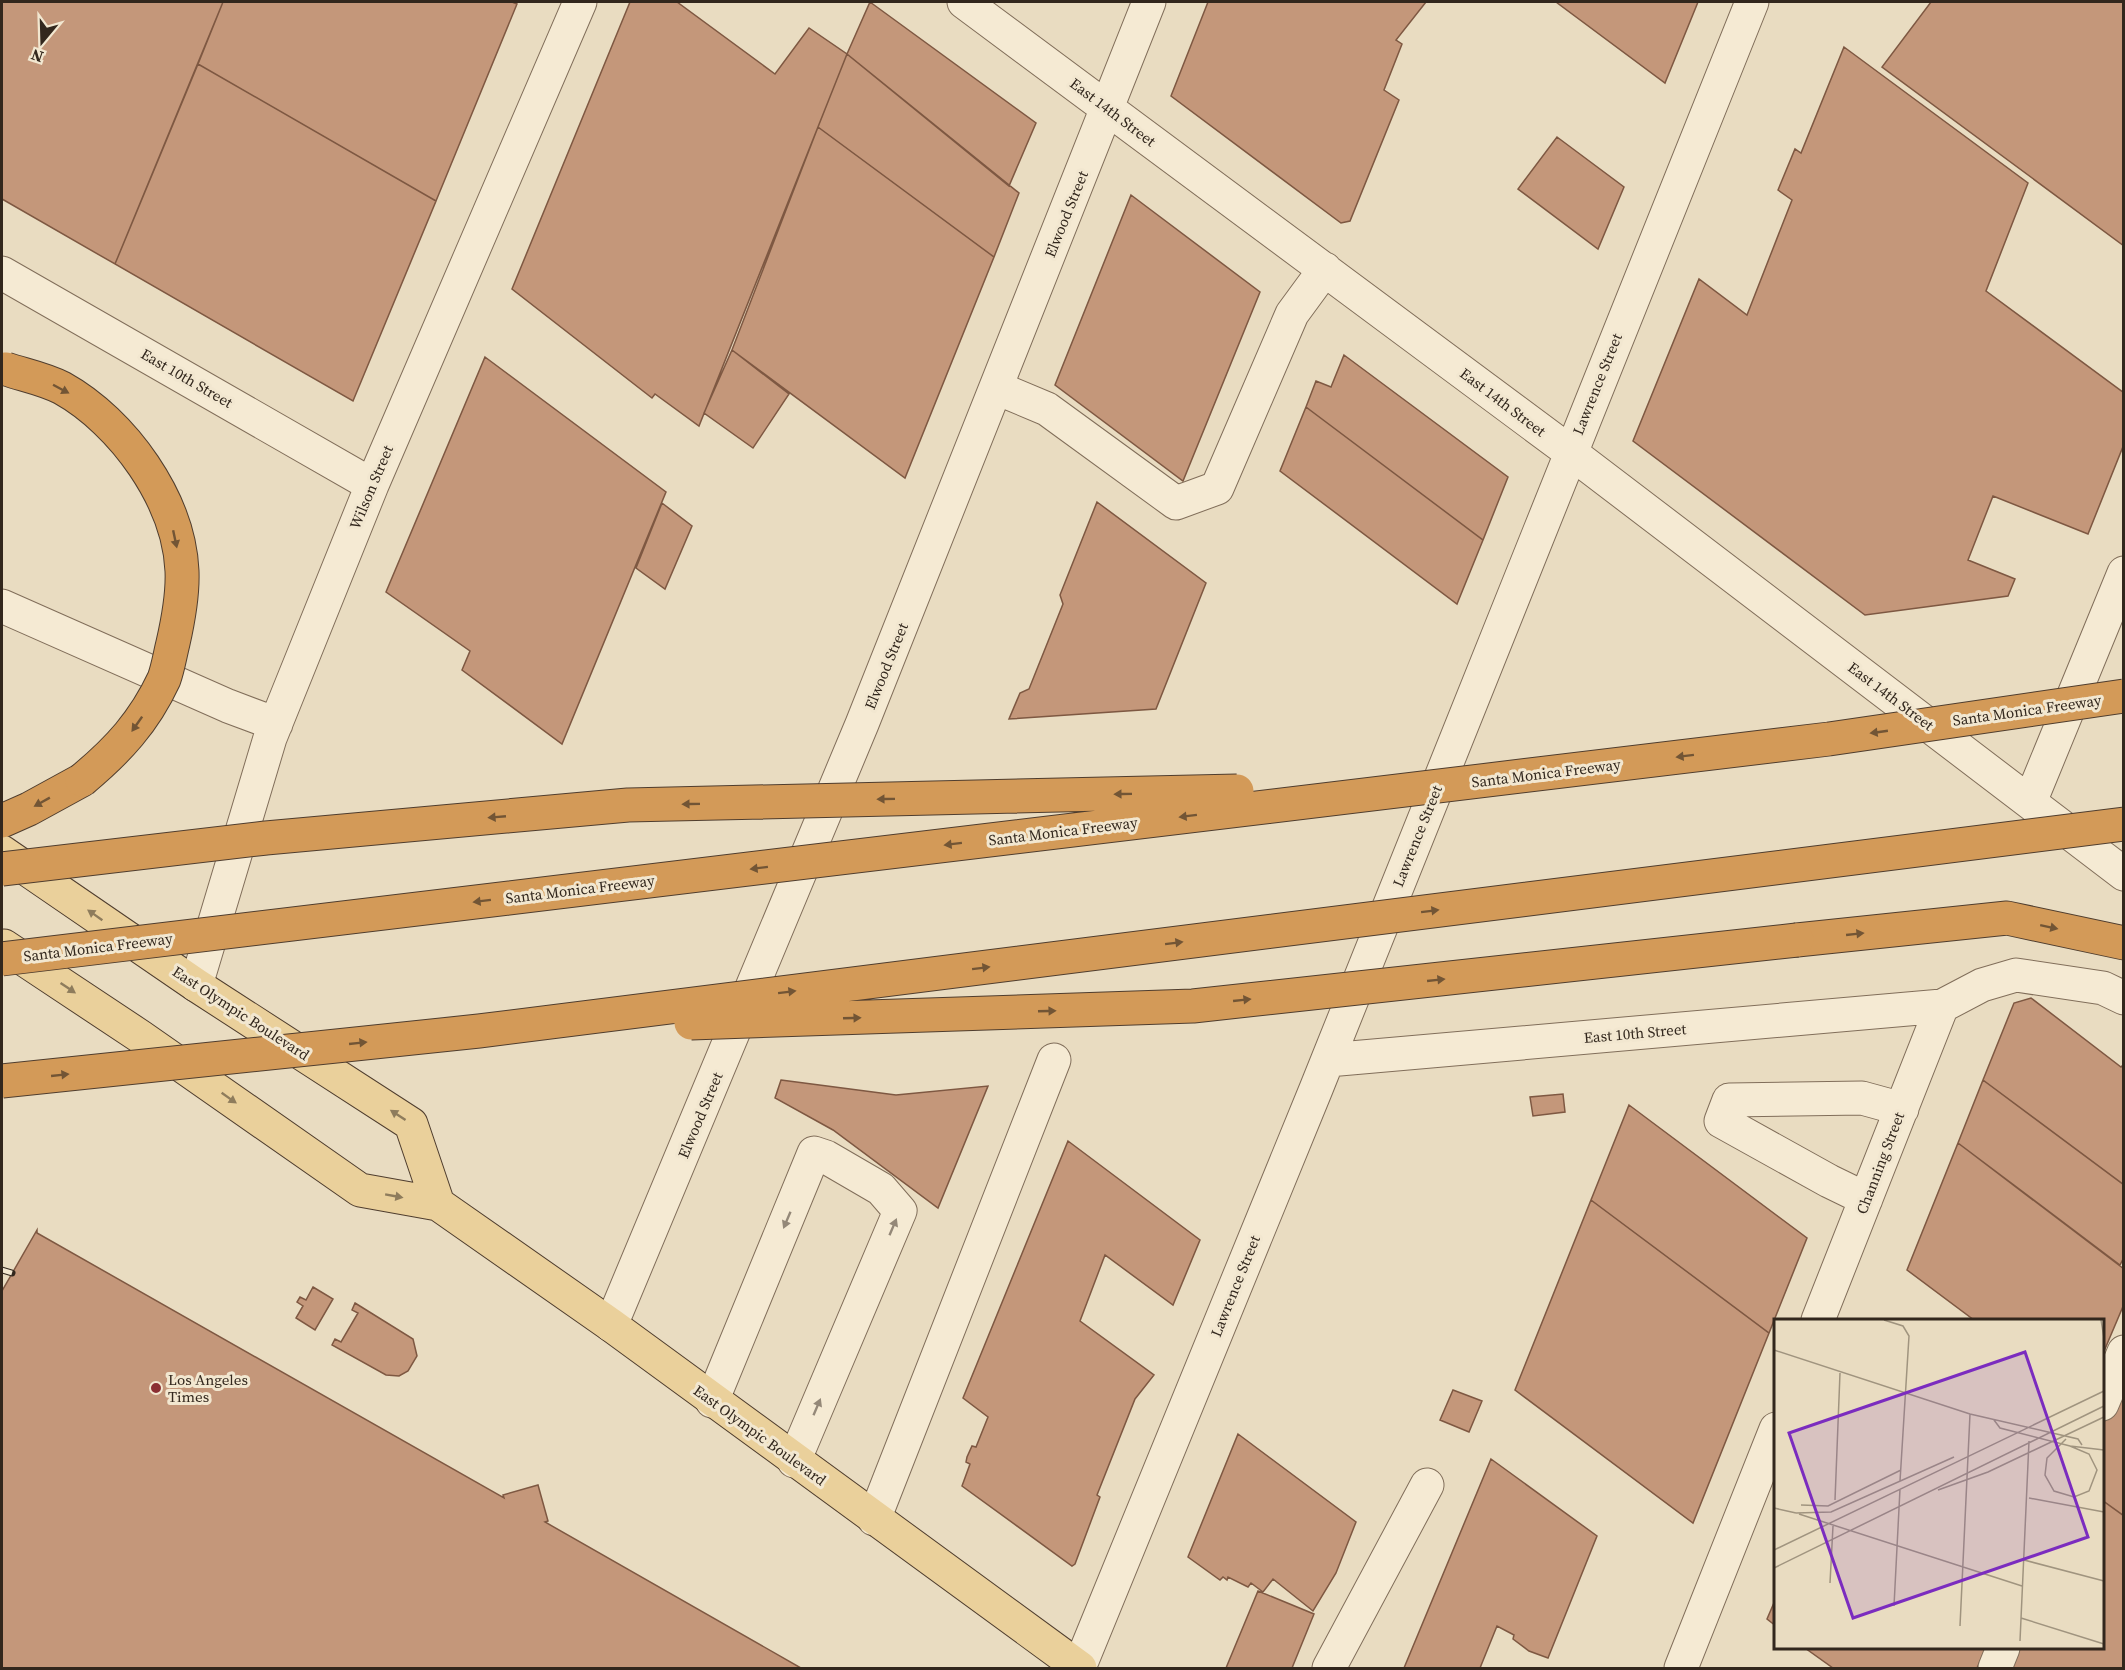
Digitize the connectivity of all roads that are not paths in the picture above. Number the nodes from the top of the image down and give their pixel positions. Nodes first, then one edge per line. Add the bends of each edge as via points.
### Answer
1 (580, 2) edge
2 (964, 2) edge
3 (1149, 2) edge
4 (1752, 2) edge
5 (1108, 108) junction
6 (1325, 269) junction
7 (2, 273) edge
8 (4, 368) edge
9 (997, 388) junction
10 (1570, 452) junction
11 (372, 485) junction
12 (2124, 573) edge
13 (2, 606) edge
14 (2124, 696) edge
15 (276, 724) junction
16 (1434, 786) junction
17 (2030, 802) junction
18 (2, 821) edge
19 (2124, 824) edge
20 (2, 852) edge
21 (2, 869) edge
22 (2124, 874) edge
23 (2124, 943) edge
24 (2, 944) edge
25 (2, 959) edge
26 (196, 985) junction
27 (2124, 998) edge
28 (1942, 1006) junction
29 (479, 1030) junction
30 (1054, 1060) dead end
31 (1328, 1060) junction
32 (2, 1081) edge
33 (1902, 1109) junction
34 (1866, 1199) junction
35 (438, 1204) junction
36 (1818, 1319) edge
37 (612, 1325) junction
38 (2124, 1352) edge
39 (712, 1401) junction
40 (2104, 1402) edge
41 (1774, 1434) edge
42 (794, 1461) junction
43 (1426, 1485) dead end
44 (874, 1519) junction
45 (2002, 1649) edge
46 (1079, 1668) edge
47 (1329, 1668) edge
48 (1682, 1668) edge
49 (1995, 1668) edge

1 - 11 street, Wilson Street
2 - 5 street, East 14th Street
3 - 5 street, Elwood Street
4 - 10 street, Lawrence Street
5 - 6 street, East 14th Street
5 - 9 street, Elwood Street
6 - 9 street via 1292,314 1217,488 1176,503 1047,409
6 - 10 street, East 14th Street
7 - 11 street, East 10th Street
8 -> 18 highway, bridge via 61,388 110,423 147,469 171,519 182,571 177,625 164,677 140,720 114,754 82,780
9 - 37 street, Elwood Street
10 - 17 street, East 14th Street
10 - 31 street, Lawrence Street
11 - 15 street, Wilson Street
12 - 17 street
13 - 15 street
14 -> 16 highway, Santa Monica Freeway, bridge via 1829,739
15 - 26 street, Wilson Street
16 -> 21 highway, bridge via 628,805 267,838
16 -> 25 highway, Santa Monica Freeway, bridge
17 - 22 street, East 14th Street
29 -> 19 highway, bridge
26 -> 20 main road, East Olympic Boulevard
29 -> 23 highway, bridge via 1192,1006 2007,918
24 -> 35 main road, East Olympic Boulevard via 360,1190
35 -> 26 main road, East Olympic Boulevard via 411,1124
27 - 28 street via 2103,988 2016,975 1982,985
28 - 31 street, East 10th Street
28 - 33 street, Channing Street
32 -> 29 highway, bridge
30 - 44 street
31 - 46 street, Lawrence Street
33 - 34 street, Channing Street
33 - 34 street via 1862,1098 1729,1100 1721,1120
34 - 36 street, Channing Street
35 - 37 main road, East Olympic Boulevard
37 - 39 main road, East Olympic Boulevard
38 - 40 street
39 - 42 main road, East Olympic Boulevard
42 -> 39 street via 900,1211 881,1189 814,1153
41 - 48 street
42 - 44 main road, East Olympic Boulevard
43 - 47 street
44 - 46 main road, East Olympic Boulevard
45 - 49 street

